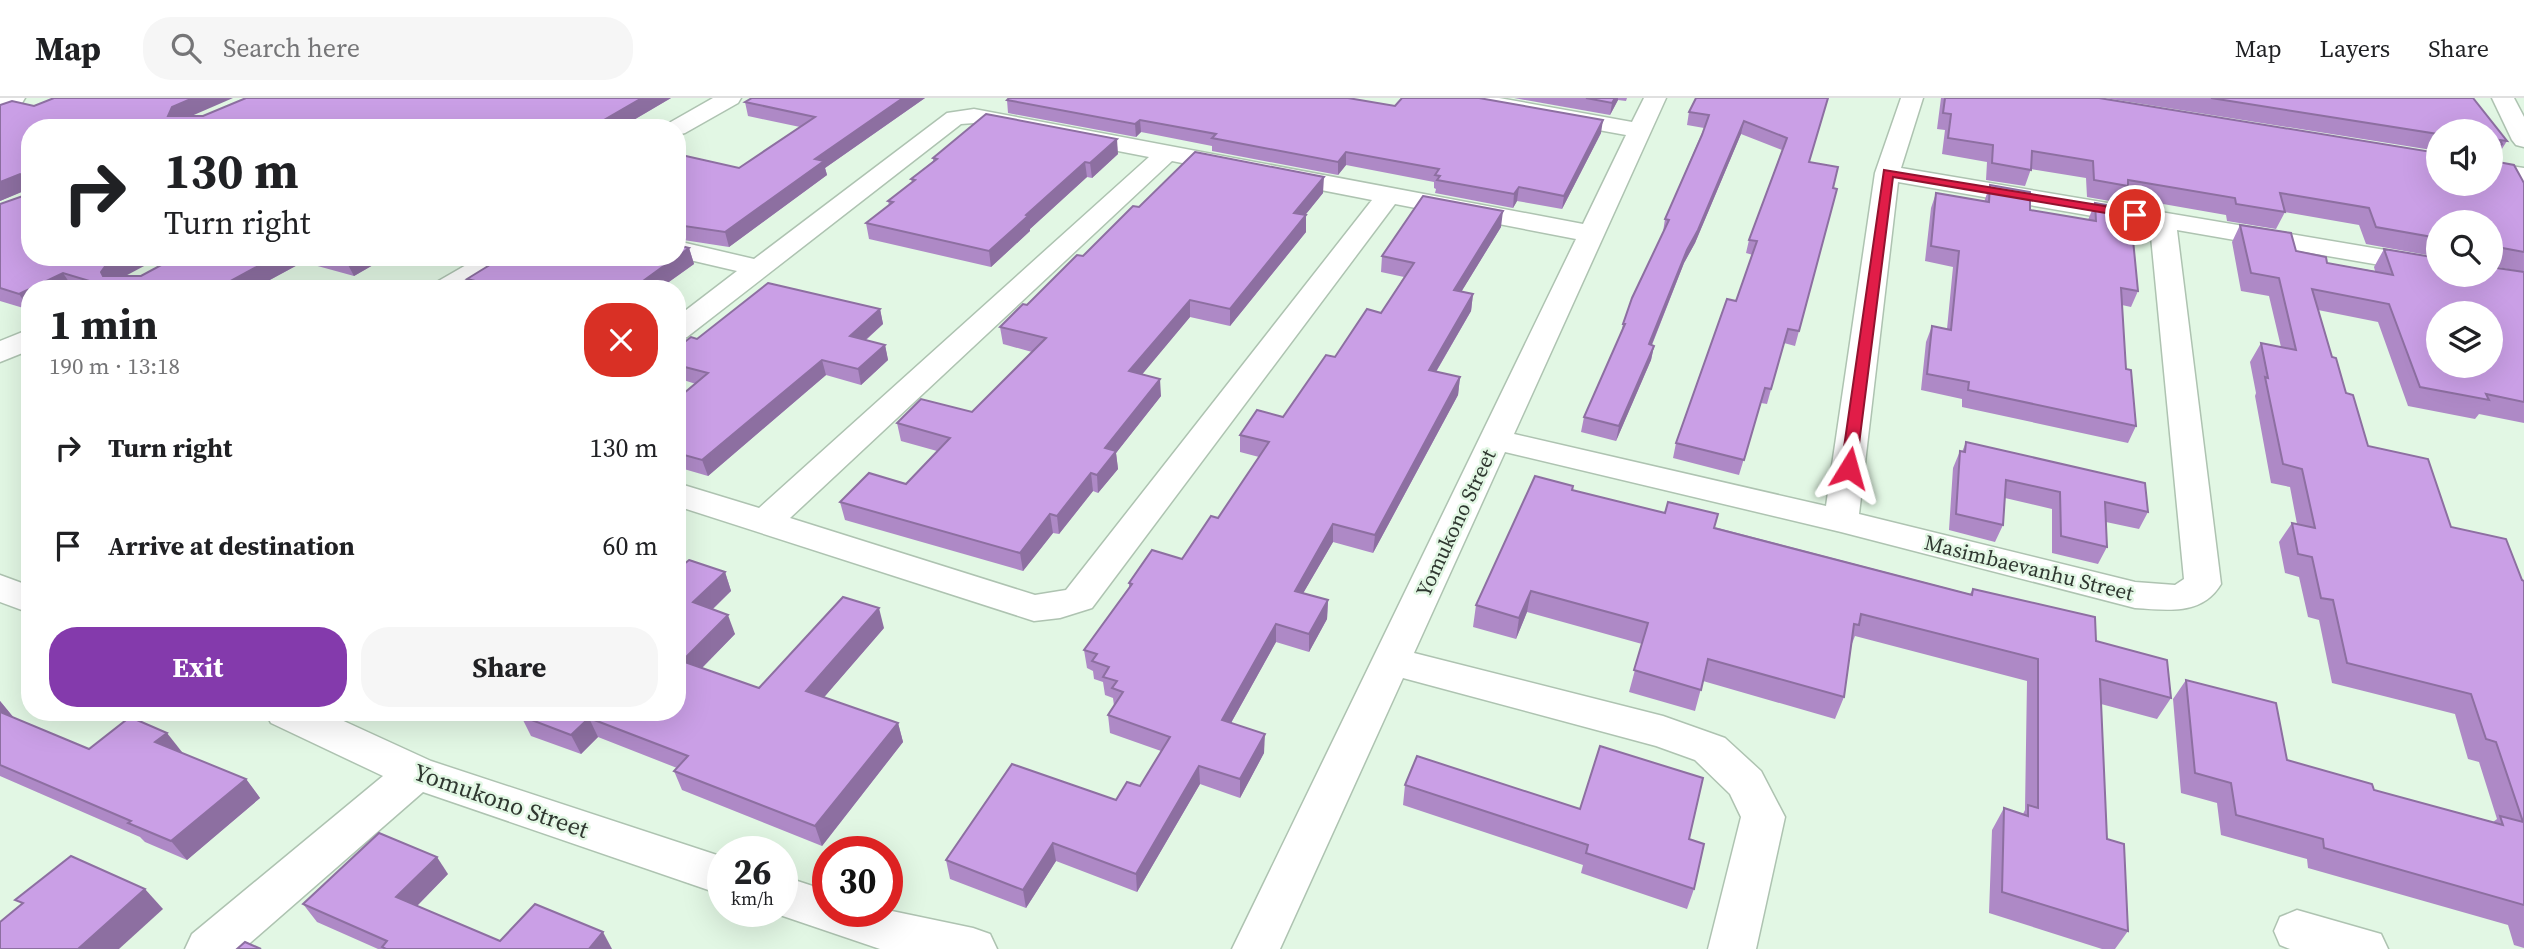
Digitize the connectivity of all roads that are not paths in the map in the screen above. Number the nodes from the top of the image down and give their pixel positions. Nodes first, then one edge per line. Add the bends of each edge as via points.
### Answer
1 (14, 98) edge
2 (730, 98) edge
3 (1461, 98) edge
4 (1656, 98) edge
5 (1912, 98) edge
6 (2503, 98) edge
7 (0, 104) edge
8 (686, 123) edge
9 (1640, 130) junction
10 (2524, 140) edge
11 (1167, 153) junction
12 (2503, 172) edge
13 (1888, 173) junction
14 (2524, 175) edge
15 (1389, 195) junction
16 (2162, 219) junction
17 (1592, 234) junction
18 (686, 251) edge
19 (2426, 265) edge
20 (485, 266) edge
21 (759, 268) junction
22 (460, 280) edge
23 (686, 324) edge
24 (21, 343) edge
25 (0, 354) edge
26 (1495, 440) junction
27 (686, 497) edge
28 (1842, 521) junction
29 (765, 522) junction
30 (0, 588) edge
31 (21, 596) edge
32 (1391, 661) junction
33 (304, 721) edge
34 (416, 773) junction
35 (707, 871) edge
36 (876, 927) edge
37 (2297, 931) dead end
38 (944, 947) edge
39 (209, 949) edge
40 (1256, 949) edge
41 (1732, 949) edge
42 (2364, 949) edge

1 - 7 street
2 - 8 street
3 - 9 street
4 - 9 street, Yomukono Street
5 - 13 street
6 - 10 street
9 - 17 street, Yomukono Street
11 - 15 street
11 - 21 street via 974,116 955,118
11 - 29 street
12 - 14 street
13 - 16 street
13 - 28 street
15 - 17 street
15 - 29 street via 1079,599 1034,608
16 - 19 street
16 - 28 street, Masimbaevanhu Street via 2203,584 2182,598 2135,595
17 - 26 street, Yomukono Street
18 - 21 street
20 - 22 street
21 - 23 street
24 - 25 street
26 - 28 street, Masimbaevanhu Street
26 - 32 street, Yomukono Street
27 - 29 street
30 - 31 street
32 - 40 street, Yomukono Street
32 - 41 street via 1663,732 1710,749 1746,783 1763,817
33 - 34 street, Yomukono Street
34 - 35 street, Yomukono Street
34 - 39 street
36 - 38 street
37 - 42 street

